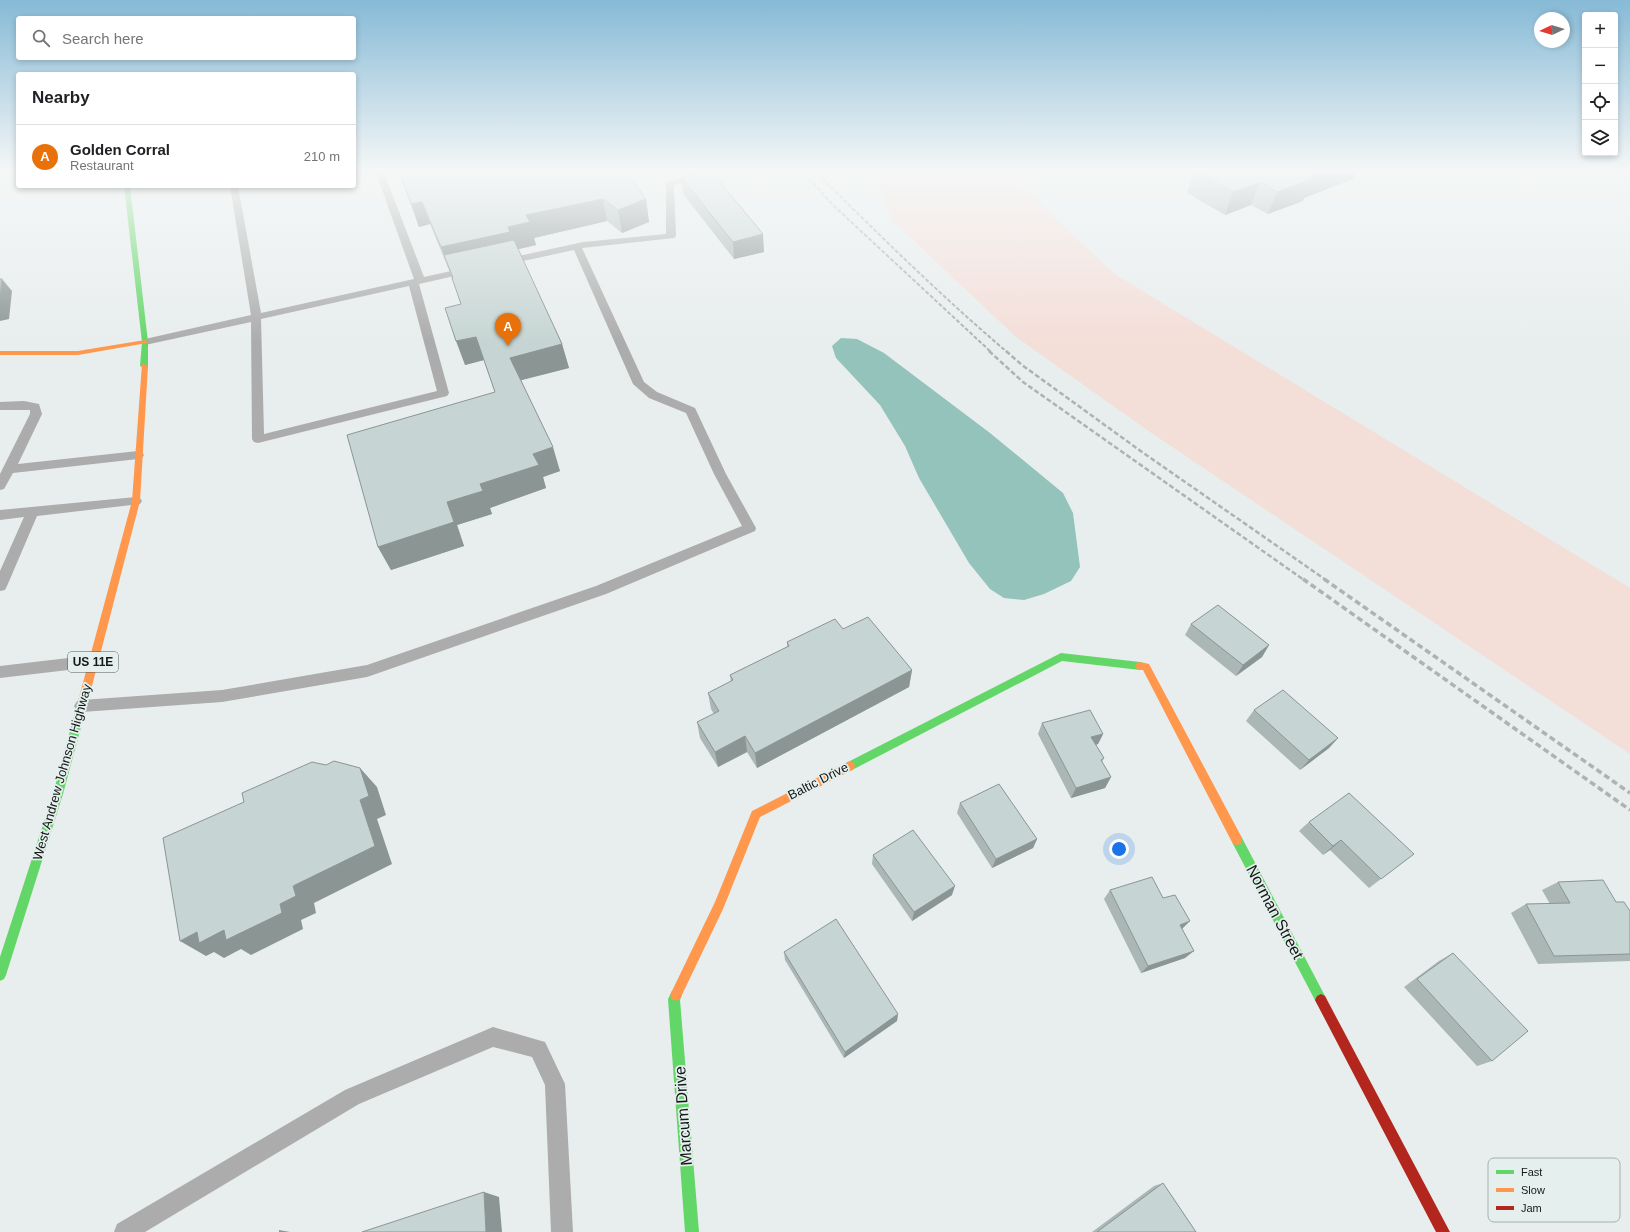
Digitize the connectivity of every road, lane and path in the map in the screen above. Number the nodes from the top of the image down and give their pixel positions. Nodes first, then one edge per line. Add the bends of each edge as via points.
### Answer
1 (133, 227) edge
2 (241, 227) edge
3 (398, 227) edge
4 (671, 227) edge
5 (577, 247) junction
6 (498, 264) edge
7 (475, 269) edge
8 (416, 281) junction
9 (256, 317) junction
10 (145, 342) junction
11 (0, 353) edge
12 (0, 406) edge
13 (138, 455) junction
14 (10, 469) junction
15 (0, 486) edge
16 (136, 501) junction
17 (33, 511) junction
18 (0, 514) edge
19 (4, 566) edge
20 (0, 586) edge
21 (1061, 657) joint
22 (94, 661) junction
23 (0, 672) edge
24 (82, 706) junction
25 (0, 975) edge
26 (674, 999) joint
27 (125, 1232) edge
28 (562, 1232) edge
29 (692, 1232) edge
30 (1443, 1232) edge

1 - 10 street, West Andrew Johnson Highway / US 11E
2 - 9 lane
3 - 8 lane
4 - 5 lane via 671,236
5 - 6 lane
5 - 24 lane via 639,384 653,395 690,410 720,474 750,528 601,590 367,671 222,696
7 - 8 lane
8 - 9 lane
8 - 9 lane via 443,393 258,439
9 - 10 lane
10 - 11 street via 78,353
10 - 13 street, West Andrew Johnson Highway / US 11E
12 - 14 lane via 35,407 36,414
13 - 14 lane
13 - 16 street, West Andrew Johnson Highway / US 11E
14 - 15 lane
16 - 17 lane
16 - 22 street, West Andrew Johnson Highway / US 11E
17 - 18 lane
17 - 19 lane
19 - 20 lane
21 - 26 street, Baltic Drive via 756,814 719,905
21 - 30 street, Norman Street via 1146,667
22 - 23 lane
22 - 24 street, West Andrew Johnson Highway / US 11E
24 - 25 street, West Andrew Johnson Highway / US 11E via 58,794
26 - 29 street, Marcum Drive
27 - 28 lane via 352,1098 493,1037 538,1049 554,1084

